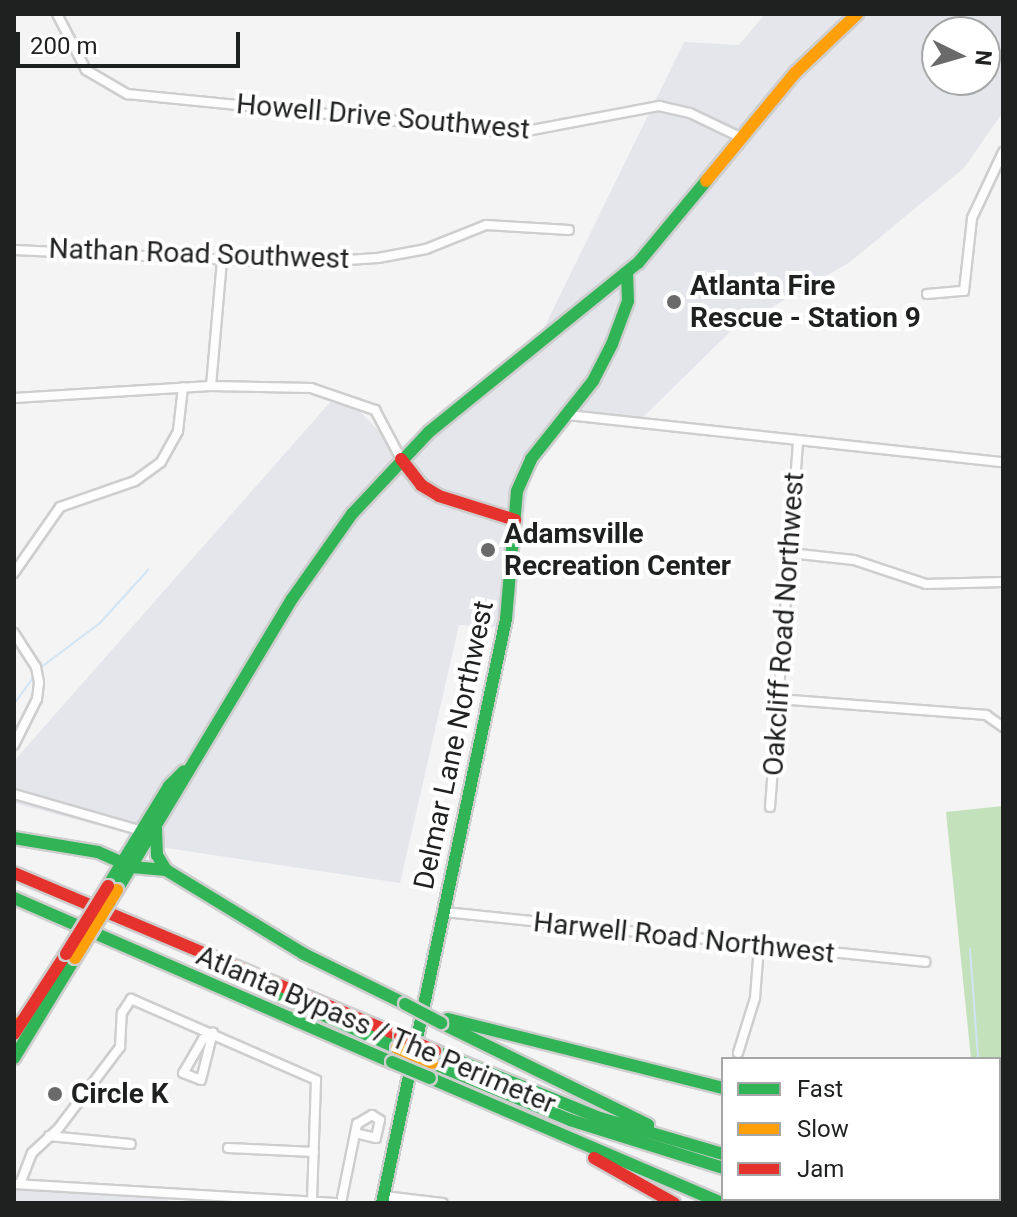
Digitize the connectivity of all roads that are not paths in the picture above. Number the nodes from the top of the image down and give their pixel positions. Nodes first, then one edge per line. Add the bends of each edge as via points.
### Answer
1 (57, 14) edge
2 (857, 14) edge
3 (847, 19) edge
4 (742, 138) junction
5 (1003, 152) edge
6 (990, 178) junction
7 (1003, 180) edge
8 (569, 230) dead end
9 (14, 250) edge
10 (222, 259) junction
11 (627, 274) junction
12 (927, 294) dead end
13 (211, 386) junction
14 (183, 387) junction
15 (14, 398) edge
16 (567, 415) junction
17 (798, 442) junction
18 (401, 459) junction
19 (1003, 462) edge
20 (515, 520) junction
21 (790, 553) junction
22 (14, 573) edge
23 (1003, 582) edge
24 (14, 633) edge
25 (778, 699) junction
26 (1003, 727) edge
27 (14, 745) edge
28 (189, 766) junction
29 (14, 794) edge
30 (770, 807) dead end
31 (156, 828) junction
32 (142, 831) junction
33 (14, 838) edge
34 (128, 864) junction
35 (166, 870) junction
36 (14, 873) edge
37 (14, 898) edge
38 (14, 909) edge
39 (444, 912) junction
40 (55, 917) junction
41 (759, 946) junction
42 (70, 956) junction
43 (925, 962) dead end
44 (441, 1020) junction
45 (18, 1024) edge
46 (14, 1034) edge
47 (212, 1034) junction
48 (738, 1053) dead end
49 (434, 1057) junction
50 (14, 1058) edge
51 (721, 1088) edge
52 (545, 1130) junction
53 (358, 1134) dead end
54 (49, 1136) junction
55 (131, 1144) dead end
56 (228, 1148) dead end
57 (703, 1149) junction
58 (314, 1152) junction
59 (721, 1154) edge
60 (721, 1167) edge
61 (17, 1184) edge
62 (383, 1200) edge
63 (312, 1202) edge
64 (338, 1203) edge
65 (443, 1203) edge
66 (674, 1203) edge
67 (721, 1203) edge

1 - 4 street, Howell Drive Southwest via 86,70 127,94 516,133 659,106 690,113
2 - 3 main road
3 - 4 main road
4 - 11 main road
5 - 6 street
6 - 7 street
6 - 12 street via 972,218 964,291
8 - 10 street, Nathan Road Southwest via 486,225 426,249 378,258 301,263
9 - 10 street, Nathan Road Southwest
10 - 13 street
11 - 16 main road, Delmar Lane Northwest via 628,301 612,344
11 - 18 main road via 458,407
13 - 14 street
13 - 18 street via 268,384 339,395 375,410
14 - 15 street
14 - 22 street via 178,431 161,462 135,481 60,507
16 - 17 street
16 - 20 main road, Delmar Lane Northwest via 523,471
17 - 19 street
17 - 21 street, Oakcliff Road Northwest
18 - 20 main road via 421,485 439,496
18 - 28 main road via 310,571
20 - 39 main road, Delmar Lane Northwest via 506,619
21 - 23 street via 854,560 926,584
21 - 25 street, Oakcliff Road Northwest
24 - 27 street via 36,667 39,683 37,699
25 - 26 street via 986,715
25 - 30 street, Oakcliff Road Northwest
28 - 31 main road
28 - 32 main road via 169,786
29 - 32 street
31 - 34 main road
31 - 35 main road via 157,855
32 - 34 main road
33 - 34 main road via 98,852
34 - 35 main road
34 - 42 main road, bridge
35 - 44 main road, bridge via 304,954
36 - 49 main road, Atlanta Bypass / The Perimeter, bridge
37 - 40 main road, Atlanta Bypass / The Perimeter
38 - 40 main road
39 - 41 street, Harwell Road Northwest
39 - 62 main road, Delmar Lane Northwest
40 - 52 main road, Atlanta Bypass / The Perimeter, bridge
41 - 43 street, Harwell Road Northwest
41 - 48 street via 755,998
42 - 45 main road
42 - 50 main road
44 - 51 main road
44 - 57 main road
45 - 46 main road
47 - 47 street via 201,1080 183,1073 203,1039
47 - 54 street via 131,999 122,1013 120,1047
47 - 58 street via 316,1080
49 - 57 main road, Atlanta Bypass / The Perimeter
49 - 60 main road via 570,1120
52 - 66 main road
52 - 67 main road, Atlanta Bypass / The Perimeter
53 - 64 street via 350,1144
54 - 55 street
54 - 61 street via 32,1153
56 - 58 street
57 - 59 main road, Atlanta Bypass / The Perimeter
58 - 63 street
61 - 63 street
62 - 65 street
63 - 64 street

